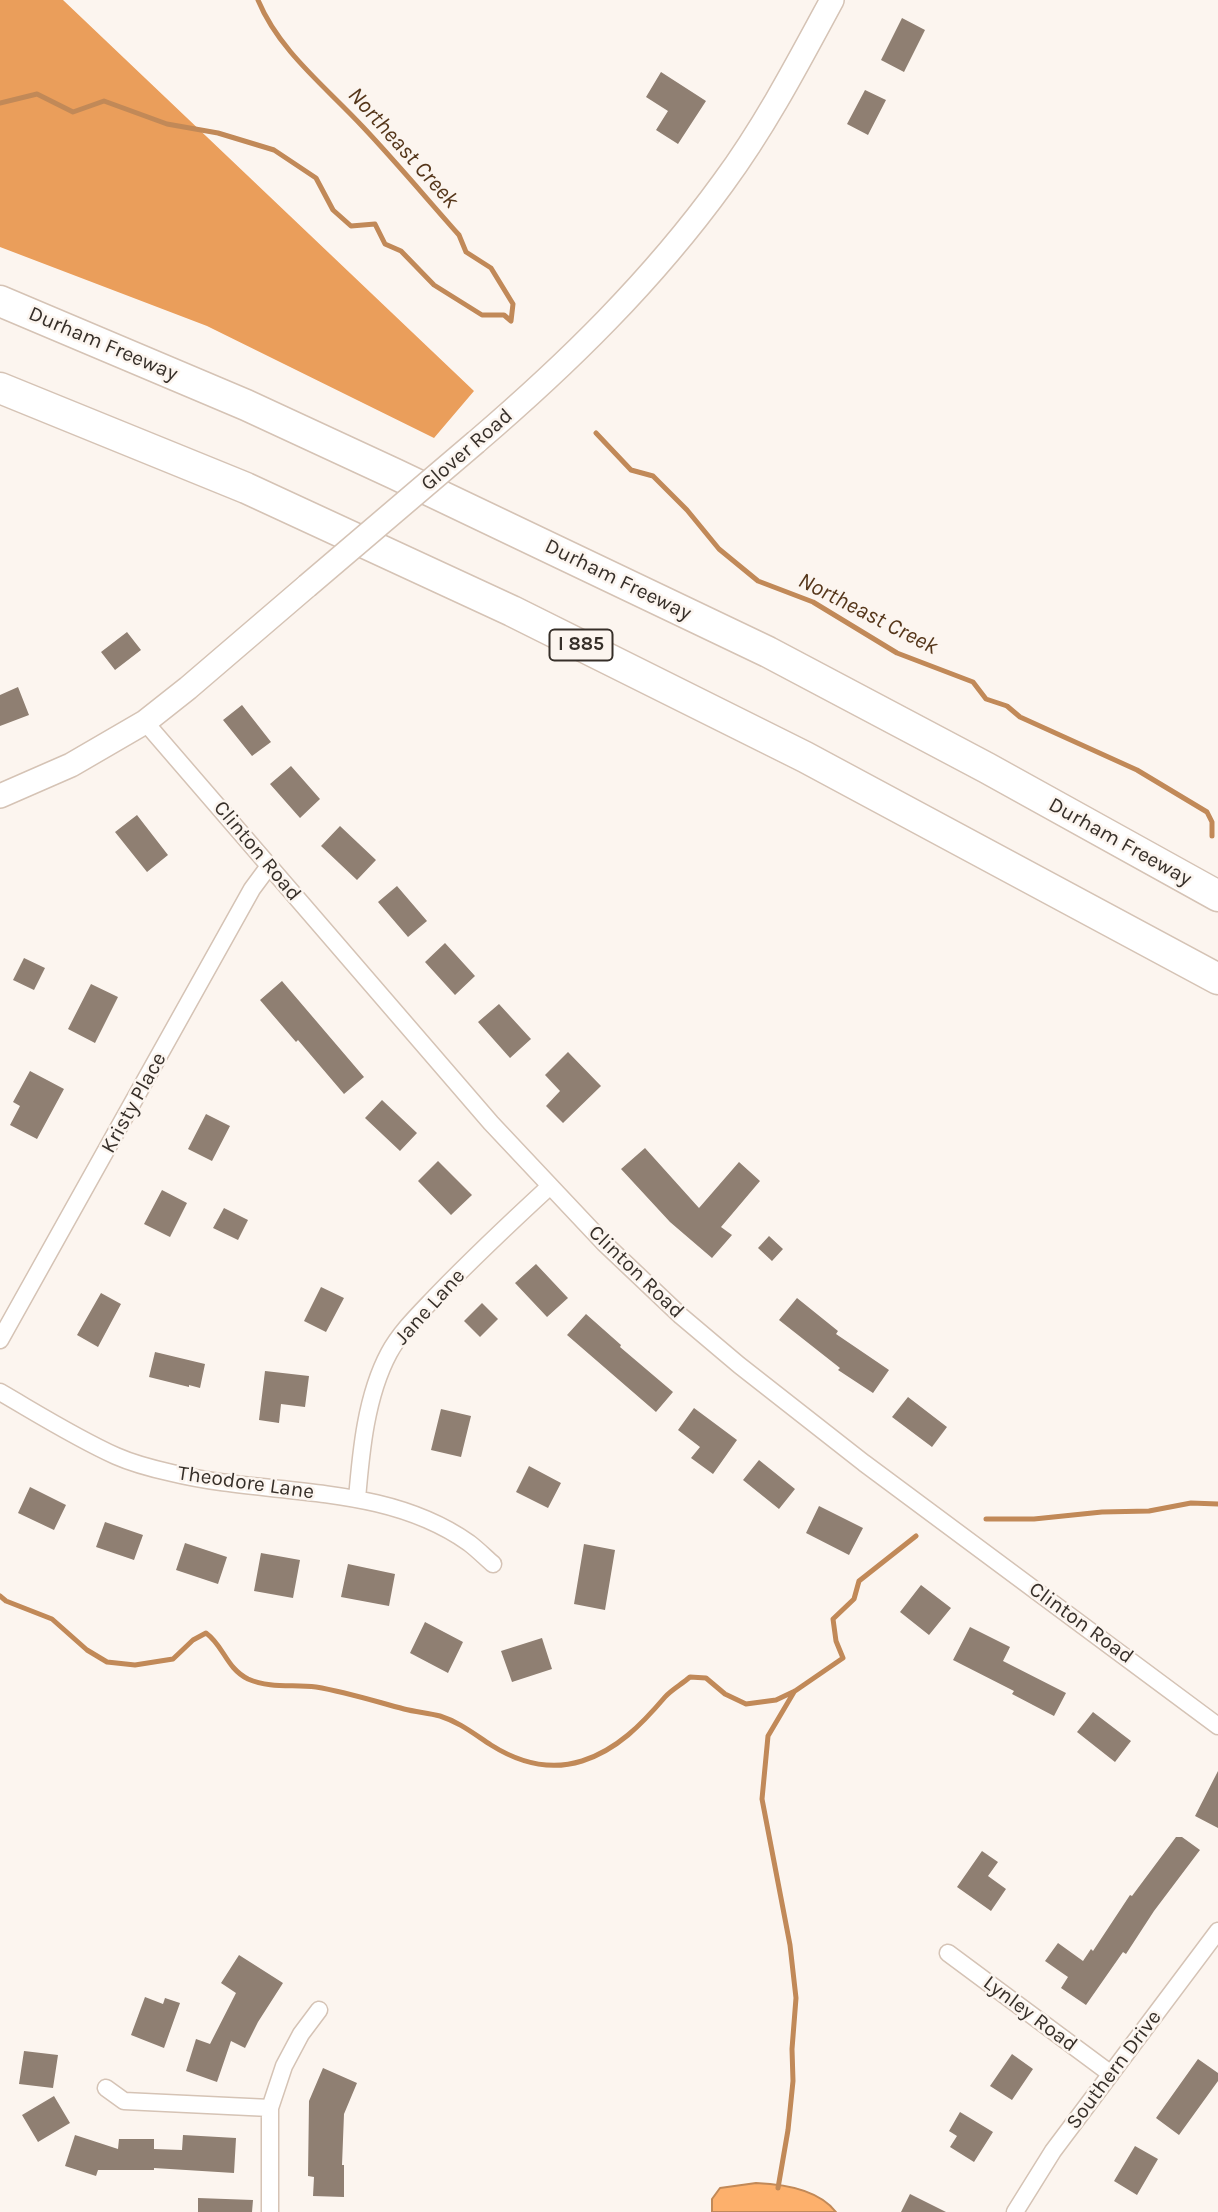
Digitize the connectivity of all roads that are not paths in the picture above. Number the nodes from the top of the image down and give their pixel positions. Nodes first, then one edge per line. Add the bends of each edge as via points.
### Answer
1 (832, 0) edge
2 (0, 301) edge
3 (0, 388) edge
4 (145, 722) junction
5 (0, 796) edge
6 (269, 866) junction
7 (1218, 896) edge
8 (1218, 979) edge
9 (549, 1186) junction
10 (0, 1340) edge
11 (0, 1392) edge
12 (356, 1499) junction
13 (493, 1564) dead end
14 (1218, 1726) edge
15 (1218, 1931) edge
16 (948, 1953) dead end
17 (319, 2010) dead end
18 (1111, 2074) junction
19 (106, 2088) dead end
20 (270, 2108) junction
21 (270, 2212) edge
22 (1015, 2212) edge

1 - 4 street, Glover Road, bridge via 776,101 723,183 671,251 592,337 476,442
2 - 7 highway, Durham Freeway via 321,439 768,652
3 - 8 highway, I 885 via 246,488 512,611 805,757
4 - 5 street, Glover Road via 71,765
4 - 6 street, Clinton Road
6 - 9 street, Clinton Road
6 - 10 street, Kristy Place
9 - 12 street, Jane Lane via 417,1316 389,1354 368,1418
9 - 14 street, Clinton Road via 681,1316 759,1381
11 - 12 street, Theodore Lane via 120,1458 221,1483
12 - 13 street, Theodore Lane via 391,1506 444,1529
15 - 18 street, Southern Drive
16 - 18 street, Lynley Road
17 - 20 street via 284,2066
18 - 22 street, Southern Drive via 1053,2151
19 - 20 street via 124,2101
20 - 21 street

